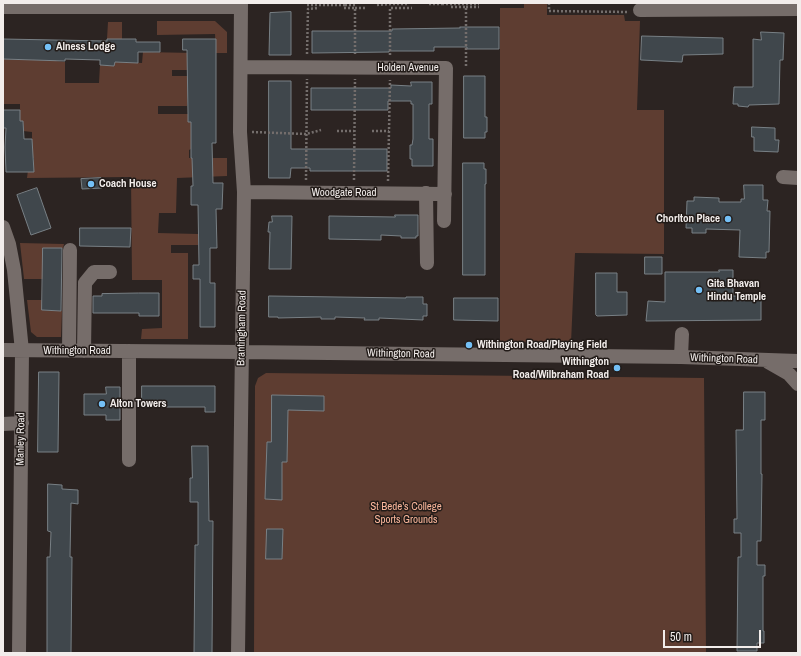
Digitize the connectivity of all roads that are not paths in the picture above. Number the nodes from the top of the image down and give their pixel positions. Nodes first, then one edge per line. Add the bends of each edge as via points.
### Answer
1 (152, 5) edge
2 (241, 5) edge
3 (734, 6) edge
4 (3, 7) edge
5 (798, 9) edge
6 (640, 10) road end
7 (241, 67) junction
8 (783, 177) dead end
9 (798, 178) edge
10 (244, 192) junction
11 (426, 193) junction
12 (445, 194) junction
13 (444, 222) dead end
14 (3, 227) edge
15 (70, 250) dead end
16 (427, 263) dead end
17 (110, 272) dead end
18 (682, 334) dead end
19 (3, 350) edge
20 (22, 351) junction
21 (69, 351) junction
22 (84, 351) junction
23 (129, 351) junction
24 (241, 352) junction
25 (681, 357) junction
26 (765, 361) junction
27 (798, 361) edge
28 (798, 384) edge
29 (22, 423) junction
30 (3, 424) edge
31 (129, 460) dead end
32 (19, 653) edge
33 (238, 653) edge

1 - 2 street
1 - 4 street
2 - 7 street, Brantingham Road
3 - 5 street
3 - 6 street
7 - 10 street, Brantingham Road via 240,132
7 - 12 street, Holden Avenue via 446,68
8 - 9 street
10 - 11 street, Woodgate Road
10 - 24 street, Brantingham Road
11 - 12 street, Woodgate Road
11 - 16 street
12 - 13 street, Holden Avenue
14 - 20 street, Manley Road via 14,270
15 - 21 street
17 - 22 street via 94,272 85,283
18 - 25 street
19 - 20 street, Withington Road
20 - 21 street, Withington Road
20 - 29 street, Manley Road
21 - 22 street, Withington Road
22 - 23 street, Withington Road
23 - 24 street, Withington Road
23 - 31 street
24 - 25 street, Withington Road
24 - 33 street, Brantingham Road
25 - 26 street, Withington Road
26 - 27 street, Withington Road
26 - 28 street via 789,374
29 - 30 street
29 - 32 street, Manley Road

